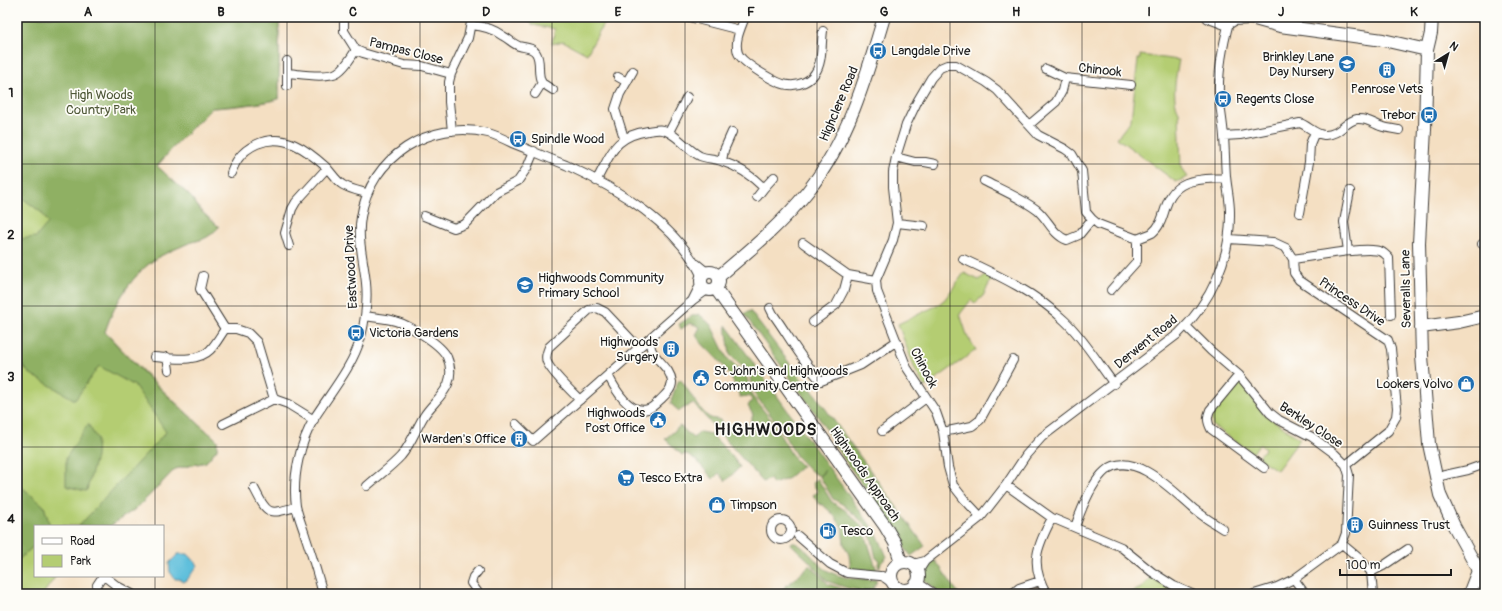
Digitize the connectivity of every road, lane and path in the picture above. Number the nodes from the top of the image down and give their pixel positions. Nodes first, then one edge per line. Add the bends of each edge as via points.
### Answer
1 (344, 17) edge
2 (689, 17) edge
3 (745, 17) edge
4 (884, 17) edge
5 (1432, 17) edge
6 (1251, 18) edge
7 (1223, 19) edge
8 (472, 21) edge
9 (740, 30) junction
10 (823, 31) dead end
11 (356, 50) junction
12 (1428, 50) junction
13 (287, 61) dead end
14 (1046, 69) dead end
15 (633, 71) dead end
16 (287, 73) junction
17 (450, 74) junction
18 (618, 77) dead end
19 (1065, 78) junction
20 (627, 82) junction
21 (542, 83) junction
22 (1131, 85) dead end
23 (287, 86) dead end
24 (553, 90) dead end
25 (535, 94) dead end
26 (687, 97) dead end
27 (1028, 125) junction
28 (452, 130) junction
29 (1399, 130) dead end
30 (669, 132) junction
31 (732, 132) dead end
32 (1315, 132) junction
33 (1224, 136) junction
34 (624, 138) junction
35 (534, 151) junction
36 (896, 157) junction
37 (722, 161) junction
38 (935, 164) dead end
39 (327, 168) junction
40 (231, 173) dead end
41 (774, 177) dead end
42 (1226, 178) junction
43 (596, 181) junction
44 (984, 181) dead end
45 (764, 188) junction
46 (1350, 191) dead end
47 (366, 193) junction
48 (758, 197) dead end
49 (1300, 213) dead end
50 (424, 216) dead end
51 (1092, 219) junction
52 (897, 223) junction
53 (924, 226) dead end
54 (1138, 239) junction
55 (1229, 239) junction
56 (803, 243) dead end
57 (289, 246) dead end
58 (1348, 251) junction
59 (963, 259) dead end
60 (1293, 259) junction
61 (848, 275) junction
62 (203, 276) dead end
63 (876, 280) junction
64 (709, 281) junction
65 (1111, 290) dead end
66 (770, 308) dead end
67 (1391, 315) dead end
68 (365, 316) junction
69 (1485, 316) edge
70 (813, 322) dead end
71 (1186, 326) junction
72 (1421, 328) junction
73 (225, 329) junction
74 (650, 339) junction
75 (897, 341) junction
76 (639, 348) junction
77 (154, 357) dead end
78 (167, 357) junction
79 (1013, 360) dead end
80 (169, 370) dead end
81 (608, 375) junction
82 (1239, 375) junction
83 (1114, 384) junction
84 (926, 398) junction
85 (274, 399) junction
86 (580, 400) junction
87 (314, 420) junction
88 (223, 424) dead end
89 (516, 424) dead end
90 (882, 431) dead end
91 (943, 432) junction
92 (1485, 464) edge
93 (1346, 465) junction
94 (1264, 468) dead end
95 (1436, 478) junction
96 (1006, 485) junction
97 (367, 486) dead end
98 (254, 488) dead end
99 (296, 507) junction
100 (981, 516) junction
101 (1052, 518) junction
102 (1075, 527) junction
103 (1223, 529) dead end
104 (790, 531) dead end
105 (1342, 544) junction
106 (1408, 549) dead end
107 (901, 562) junction
108 (1481, 570) edge
109 (478, 571) dead end
110 (1371, 572) junction
111 (103, 577) edge
112 (105, 577) edge
113 (1294, 579) junction
114 (904, 580) edge
115 (1040, 581) junction
116 (1485, 584) edge
117 (97, 585) dead end
118 (1485, 591) edge
119 (132, 594) edge
120 (323, 594) edge
121 (479, 594) edge
122 (930, 594) edge
123 (1012, 594) edge
124 (1047, 594) edge
125 (1192, 594) edge
126 (1254, 594) edge
127 (1305, 594) edge
128 (1374, 594) edge
129 (1469, 594) edge
130 (1481, 594) edge

1 - 11 street, Pampas Close via 344,32
2 - 9 street
3 - 9 street
4 - 64 street, Highclere Road via 862,90 830,158 808,190 768,235
5 - 12 street, Severalls Lane
6 - 7 street
6 - 12 street via 1280,26 1383,40
7 - 33 street, Derwent Road via 1224,43 1219,93
8 - 17 street via 468,38
8 - 21 street via 536,53 539,59 538,74
9 - 10 street via 736,45 738,54 759,72 787,85 809,80 816,73 820,63
11 - 16 street, Pampas Close via 338,73
11 - 17 street, Pampas Close via 404,65 422,66
12 - 72 street, Severalls Lane via 1419,243
13 - 16 street
14 - 19 street, Chinook
15 - 20 street
16 - 23 street
17 - 28 street
18 - 20 street
19 - 22 street, Chinook
19 - 27 street, Chinook via 1056,102
20 - 34 street via 615,110
21 - 24 street
21 - 25 street
26 - 30 street
27 - 36 street via 998,90 956,65 947,65 940,68 931,78 906,126
27 - 51 street via 1038,135 1072,154 1078,162 1082,171 1086,212
28 - 35 street, Eastwood Drive via 489,134
28 - 47 street, Eastwood Drive via 424,137 397,153
29 - 32 street via 1357,119 1332,134
30 - 34 street via 661,129
30 - 37 street via 694,153
31 - 37 street
32 - 33 street via 1300,123
32 - 49 street via 1310,144
33 - 42 street, Derwent Road
34 - 43 street via 612,151
35 - 43 street, Eastwood Drive
35 - 50 street via 518,181 496,192 465,224 454,228
36 - 38 street
36 - 52 street via 893,187
37 - 45 street via 739,169
39 - 40 street via 301,148 287,141 272,140 250,148 239,158
39 - 47 street via 342,185
39 - 57 street via 292,209 284,233
41 - 45 street
42 - 54 street via 1196,180 1175,190 1167,201 1160,224 1152,233
42 - 55 street, Derwent Road via 1230,212
43 - 64 street, Eastwood Drive via 639,206 675,236
44 - 51 street via 1038,211 1063,239 1079,235
45 - 48 street
46 - 58 street via 1344,222
47 - 68 street, Eastwood Drive via 360,233 367,298
51 - 54 street via 1098,224
52 - 53 street
52 - 63 street via 893,240
54 - 65 street via 1136,261
55 - 60 street via 1273,242 1286,248
55 - 71 street, Derwent Road via 1223,265 1214,287 1200,310
56 - 61 street
58 - 60 street
58 - 67 street via 1372,249 1383,252 1389,258
59 - 83 street via 1031,293 1065,320
60 - 93 street, Princess Drive via 1294,273 1299,280 1388,340 1391,349 1396,417 1388,431
61 - 63 street
61 - 70 street via 836,305
62 - 73 street via 197,289
63 - 75 street, Chinook via 877,291
64 - 74 street
64 - 107 street, Highwoods Approach via 885,526 895,543
66 - 75 street via 821,381 861,365
68 - 87 street, Eastwood Drive via 354,354
68 - 97 street via 395,321 417,331 441,349 447,357 450,376 448,386 425,415 401,456
69 - 72 street
71 - 82 street, Berkley Close
71 - 83 street, Derwent Road
72 - 95 street, Severalls Lane via 1429,444
73 - 78 street via 210,350 203,355 187,358
73 - 85 street via 248,333 256,342
74 - 76 street
74 - 81 street via 652,351 671,376 672,385 659,401 648,409 632,407 618,392
75 - 84 street, Chinook via 907,368
76 - 81 street
76 - 86 street via 605,312 598,308 589,310 549,347 546,353 546,361 552,370
77 - 78 street
78 - 80 street
79 - 91 street via 980,420 972,426
81 - 86 street
82 - 93 street, Berkley Close via 1270,413 1312,438
82 - 94 street via 1210,410 1207,422 1211,428
83 - 96 street, Derwent Road via 1042,437
84 - 90 street
84 - 91 street, Chinook via 936,412
85 - 87 street via 288,404
85 - 88 street via 237,420
86 - 89 street via 533,441
87 - 99 street, Eastwood Drive via 299,461
91 - 100 street, Chinook via 953,485
92 - 95 street
93 - 105 street, Berkley Close via 1349,475 1346,533
95 - 108 street, Severalls Lane via 1440,495 1469,553
96 - 100 street, Derwent Road
96 - 101 street
98 - 99 street via 264,508 269,511 275,513
99 - 120 street, Eastwood Drive
100 - 114 street, Derwent Road
101 - 102 street
101 - 115 street via 1037,553 1036,566
102 - 103 street via 1085,501 1100,476 1118,464 1124,464 1160,479 1197,511
102 - 125 street via 1121,547 1168,582
104 - 114 street via 830,564 847,573
105 - 110 street
105 - 113 street
106 - 110 street
107 - 114 street via 906,562
107 - 114 street via 891,572
108 - 116 street, Severalls Lane via 1480,579
108 - 129 street
109 - 121 street via 471,583
110 - 128 street
111 - 117 street
112 - 119 street
113 - 126 street
113 - 127 street
114 - 122 street
115 - 123 street via 1019,588
115 - 124 street
118 - 130 main road

